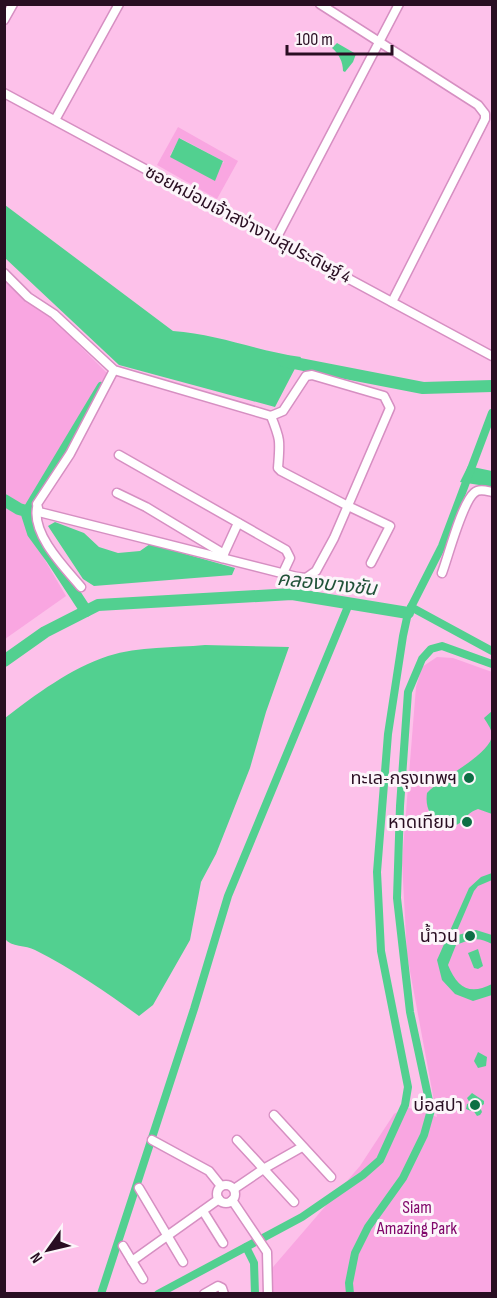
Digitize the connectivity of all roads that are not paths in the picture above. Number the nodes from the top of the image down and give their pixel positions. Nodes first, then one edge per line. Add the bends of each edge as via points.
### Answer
1 (13, 4) edge
2 (118, 4) edge
3 (320, 4) edge
4 (399, 4) edge
5 (4, 20) edge
6 (379, 41) junction
7 (4, 93) edge
8 (55, 120) junction
9 (276, 239) junction
10 (4, 273) edge
11 (392, 302) junction
12 (492, 356) edge
13 (114, 370) junction
14 (271, 416) junction
15 (119, 455) dead end
16 (492, 492) edge
17 (117, 493) dead end
18 (348, 506) junction
19 (37, 508) junction
20 (238, 523) junction
21 (223, 556) junction
22 (371, 563) dead end
23 (283, 573) junction
24 (441, 573) dead end
25 (81, 587) dead end
26 (274, 1115) dead end
27 (152, 1140) dead end
28 (237, 1140) dead end
29 (302, 1147) junction
30 (263, 1169) junction
31 (331, 1177) dead end
32 (221, 1186) junction
33 (139, 1188) dead end
34 (234, 1189) junction
35 (219, 1199) junction
36 (232, 1200) junction
37 (294, 1202) dead end
38 (203, 1211) junction
39 (168, 1236) junction
40 (223, 1243) dead end
41 (123, 1246) dead end
42 (132, 1261) junction
43 (183, 1262) dead end
44 (143, 1280) dead end
45 (204, 1293) edge
46 (224, 1293) edge
47 (268, 1293) edge

1 - 5 street
2 - 8 street
3 - 6 street
4 - 6 street
6 - 9 street
6 - 11 street via 478,105 485,114
7 - 8 street, ซอยหม่อมเจ้าสง่างามสุประดิษฐ์ 4
8 - 9 street, ซอยหม่อมเจ้าสง่างามสุประดิษฐ์ 4
9 - 11 street, ซอยหม่อมเจ้าสง่างามสุประดิษฐ์ 4
10 - 13 street
11 - 12 street, ซอยหม่อมเจ้าสง่างามสุประดิษฐ์ 4
13 - 14 street
13 - 19 street
14 - 18 street via 280,438 278,468
14 - 18 street via 283,411 306,376 384,396 390,408
15 - 20 street
16 - 24 street via 474,492 468,501
17 - 21 street
18 - 22 street via 390,526
18 - 23 street via 316,571 306,578
19 - 21 street via 58,517
19 - 25 street via 41,534
20 - 21 street
20 - 23 street via 286,550 290,558
21 - 23 street
26 - 29 street
27 - 32 street via 209,1171
28 - 30 street
29 - 30 street
29 - 31 street
30 - 34 street
30 - 37 street
32 - 34 street
32 - 35 street
33 - 39 street
34 - 36 street
35 - 36 street via 227,1203
35 - 38 street
36 - 47 street via 267,1252
38 - 39 street
38 - 40 street
39 - 42 street
39 - 43 street
41 - 42 street
42 - 44 street
45 - 46 street via 218,1286

